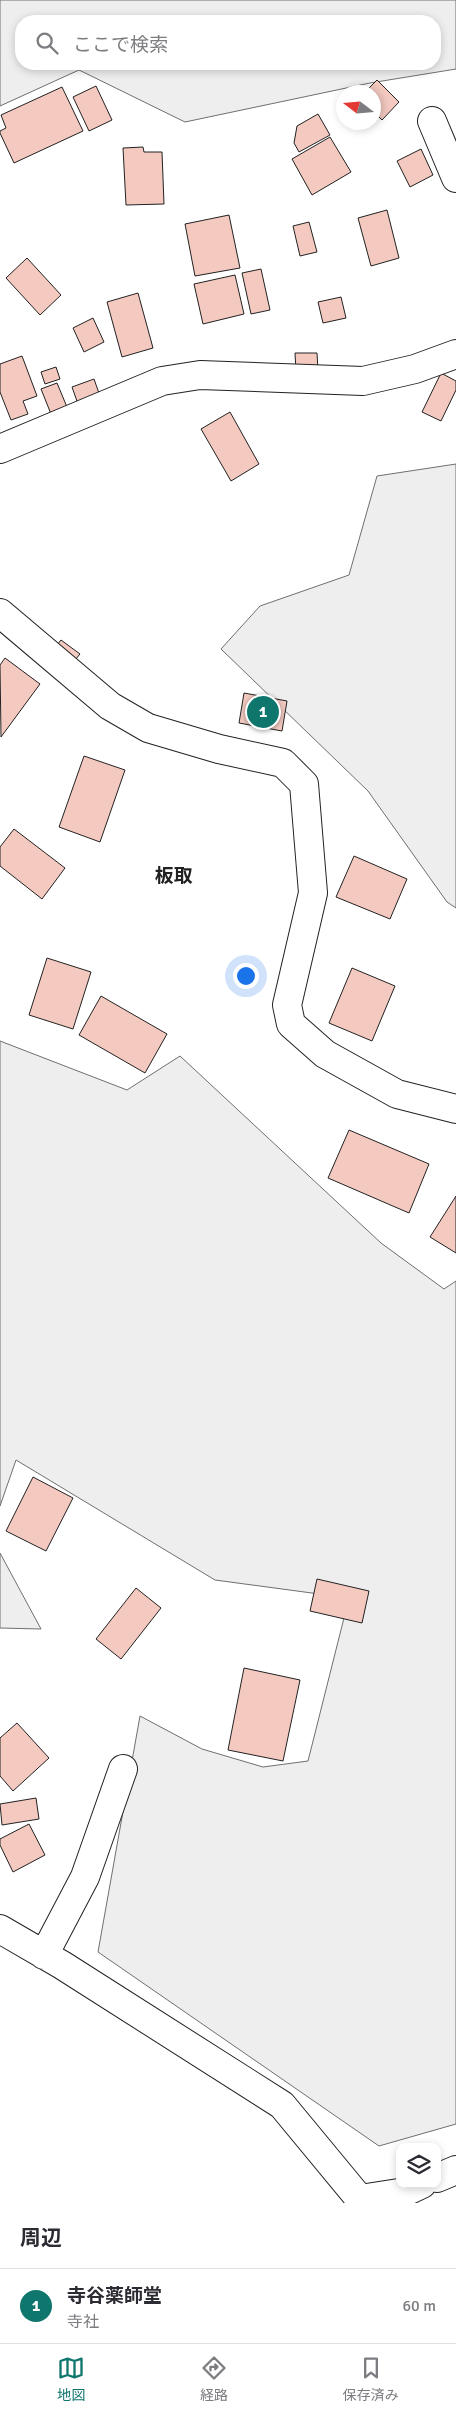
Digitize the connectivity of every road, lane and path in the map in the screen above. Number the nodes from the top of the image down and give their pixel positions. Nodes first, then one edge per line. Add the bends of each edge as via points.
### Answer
1 (432, 121) dead end
2 (456, 178) edge
3 (456, 354) edge
4 (0, 450) edge
5 (0, 612) edge
6 (456, 1109) edge
7 (123, 1769) dead end
8 (0, 1929) edge
9 (44, 1955) junction
10 (456, 2170) edge
11 (441, 2176) edge
12 (414, 2188) edge
13 (362, 2201) edge

1 - 2 street
3 - 4 street via 415,369 363,381 200,375 162,381
5 - 6 street via 110,706 148,728 219,749 283,763 304,784 313,892 288,1005 291,1024 326,1054 397,1094
7 - 9 street via 85,1877
8 - 9 street
9 - 13 street via 282,2104
10 - 11 street
12 - 13 street

